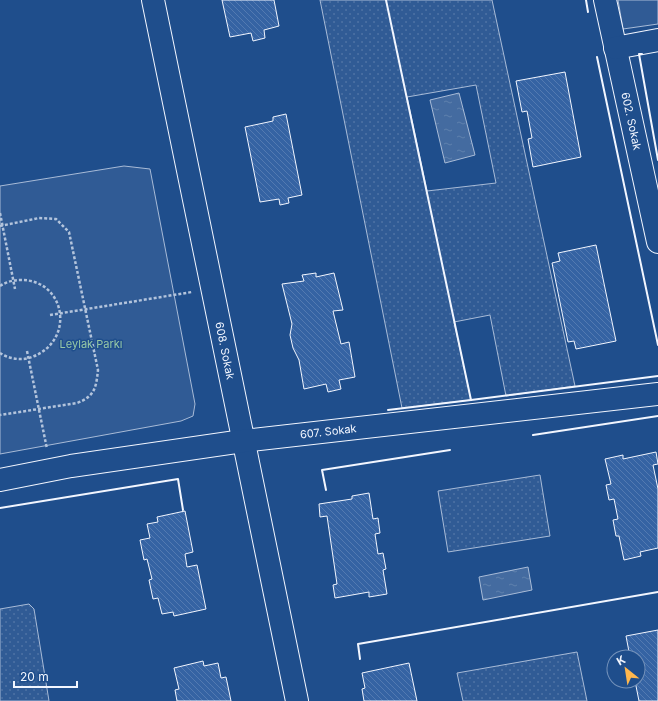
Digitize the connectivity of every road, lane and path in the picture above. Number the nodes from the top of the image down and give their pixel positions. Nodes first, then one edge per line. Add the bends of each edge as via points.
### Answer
1 (153, 0) edge
2 (605, 0) edge
3 (658, 40) edge
4 (615, 48) junction
5 (0, 212) edge
6 (1, 225) edge
7 (658, 242) edge
8 (14, 280) junction
9 (0, 286) edge
10 (15, 289) dead end
11 (212, 289) junction
12 (85, 308) junction
13 (60, 313) junction
14 (50, 315) dead end
15 (27, 352) dead end
16 (0, 353) edge
17 (28, 359) junction
18 (658, 394) edge
19 (38, 409) junction
20 (0, 415) edge
21 (243, 441) junction
22 (51, 469) junction
23 (0, 480) edge
24 (297, 701) edge

1 - 11 street, 608. Sokak
2 - 4 street, 602. Sokak
3 - 4 street
4 - 7 street, 602. Sokak
5 - 6 path
6 - 8 path
6 - 12 path via 39,218 56,219 69,232
8 - 9 path
8 - 10 path
8 - 13 path via 38,283 49,291
11 - 12 path
11 - 21 street, 608. Sokak
12 - 13 path
12 - 19 path via 98,370 96,384 88,398 77,403
13 - 14 path
13 - 17 path via 57,337 50,347
15 - 17 path
16 - 17 path via 16,359
17 - 19 path
18 - 21 street, 607. Sokak
19 - 20 path
19 - 22 path
21 - 22 street, 607. Sokak
21 - 24 street, 608. Sokak
22 - 23 street, 607. Sokak

